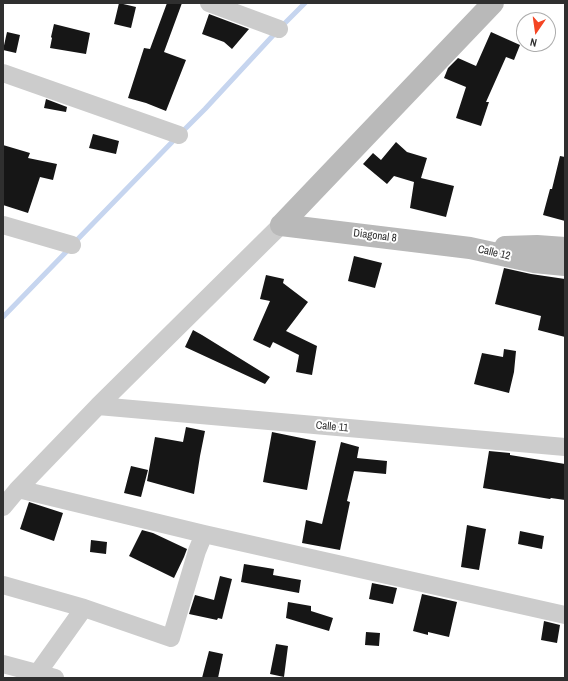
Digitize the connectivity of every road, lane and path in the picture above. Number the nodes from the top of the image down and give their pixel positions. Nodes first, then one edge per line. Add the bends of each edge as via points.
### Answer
1 (209, 3) edge
2 (494, 3) edge
3 (279, 29) dead end
4 (3, 73) edge
5 (179, 135) dead end
6 (3, 225) edge
7 (281, 226) junction
8 (72, 245) dead end
9 (470, 248) junction
10 (565, 248) edge
11 (565, 265) edge
12 (98, 406) junction
13 (565, 447) edge
14 (18, 489) junction
15 (3, 507) edge
16 (204, 534) junction
17 (3, 585) edge
18 (84, 608) junction
19 (565, 615) edge
20 (3, 664) edge
21 (42, 676) edge

1 - 3 street
2 - 7 street
4 - 5 street
6 - 8 street
7 - 9 street, Diagonal 8
7 - 12 street
9 - 10 street, Calle 12
9 - 11 street, Calle 12 via 534,262
12 - 13 street, Calle 11
12 - 14 street
14 - 15 street
14 - 16 street
16 - 18 street via 170,638
16 - 19 street
17 - 18 street
18 - 21 street
20 - 21 street

